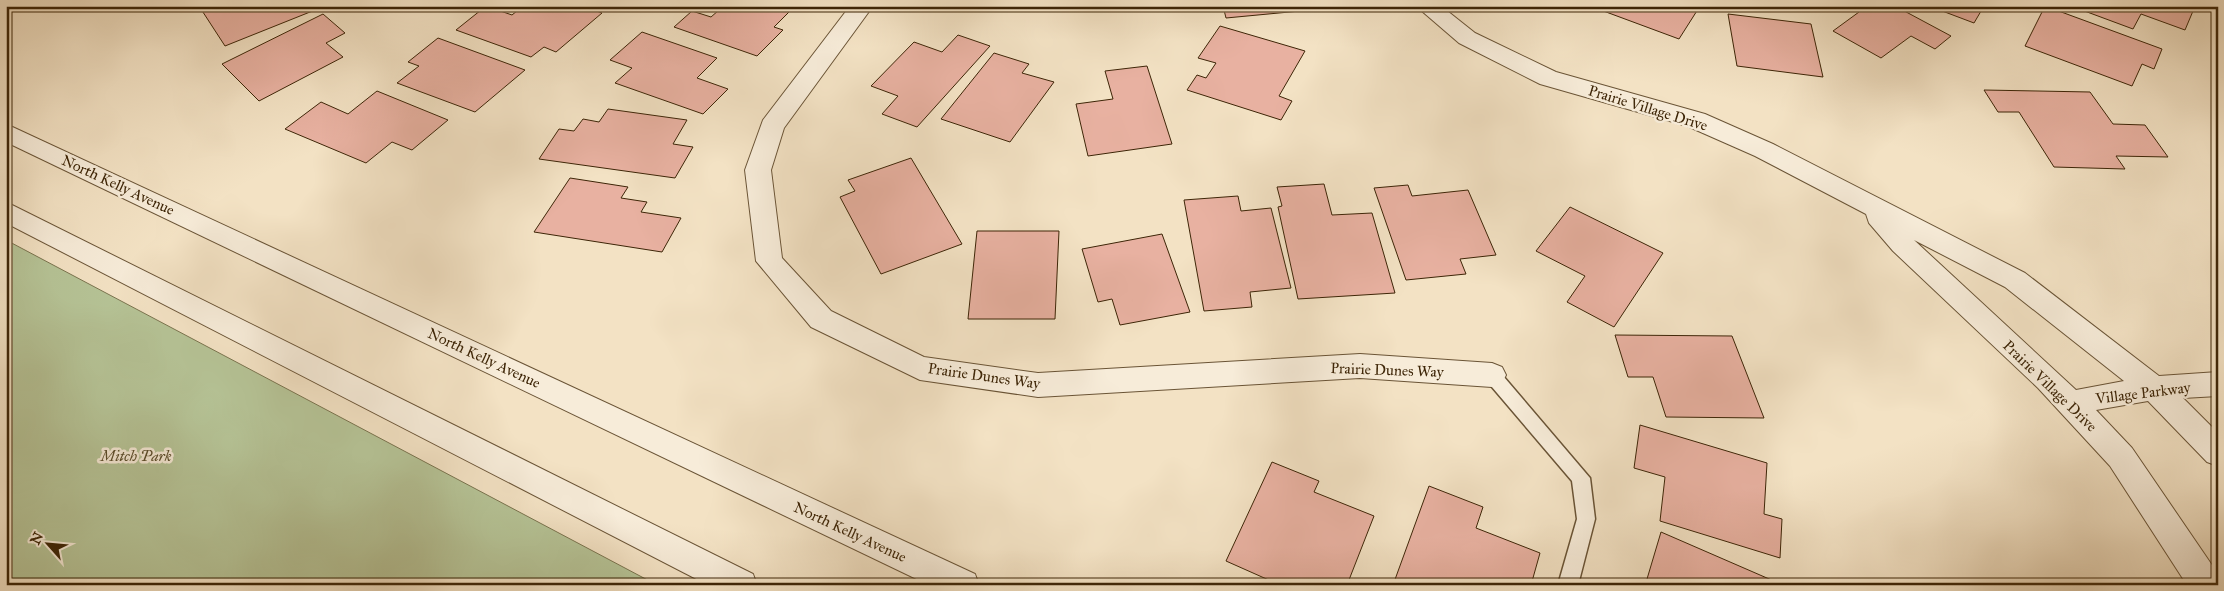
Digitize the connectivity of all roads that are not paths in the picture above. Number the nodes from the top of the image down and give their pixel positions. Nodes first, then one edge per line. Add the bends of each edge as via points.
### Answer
1 (862, 6) edge
2 (1427, 6) edge
3 (6, 132) edge
4 (1871, 207) junction
5 (6, 212) edge
6 (1492, 375) joint
7 (2218, 384) edge
8 (2154, 388) junction
9 (2069, 403) junction
10 (2218, 453) edge
11 (740, 585) edge
12 (962, 585) edge
13 (1568, 585) edge
14 (2206, 585) edge

1 - 6 street, Prairie Dunes Way via 772,126 758,170 769,261 821,319 920,368 1038,385 1360,366
2 - 4 street, Prairie Village Drive via 1468,38 1548,78 1696,120 1764,150
3 - 12 street, North Kelly Avenue
4 - 8 street, Prairie Village Drive via 2015,280
4 - 9 street, Prairie Village Drive via 1902,244
5 - 11 street
6 - 13 lane via 1581,478 1586,519
7 - 8 street, Village Parkway
8 - 9 street, Village Parkway
8 - 10 street, Prairie Village Drive
9 - 14 street, Prairie Village Drive via 2121,457

